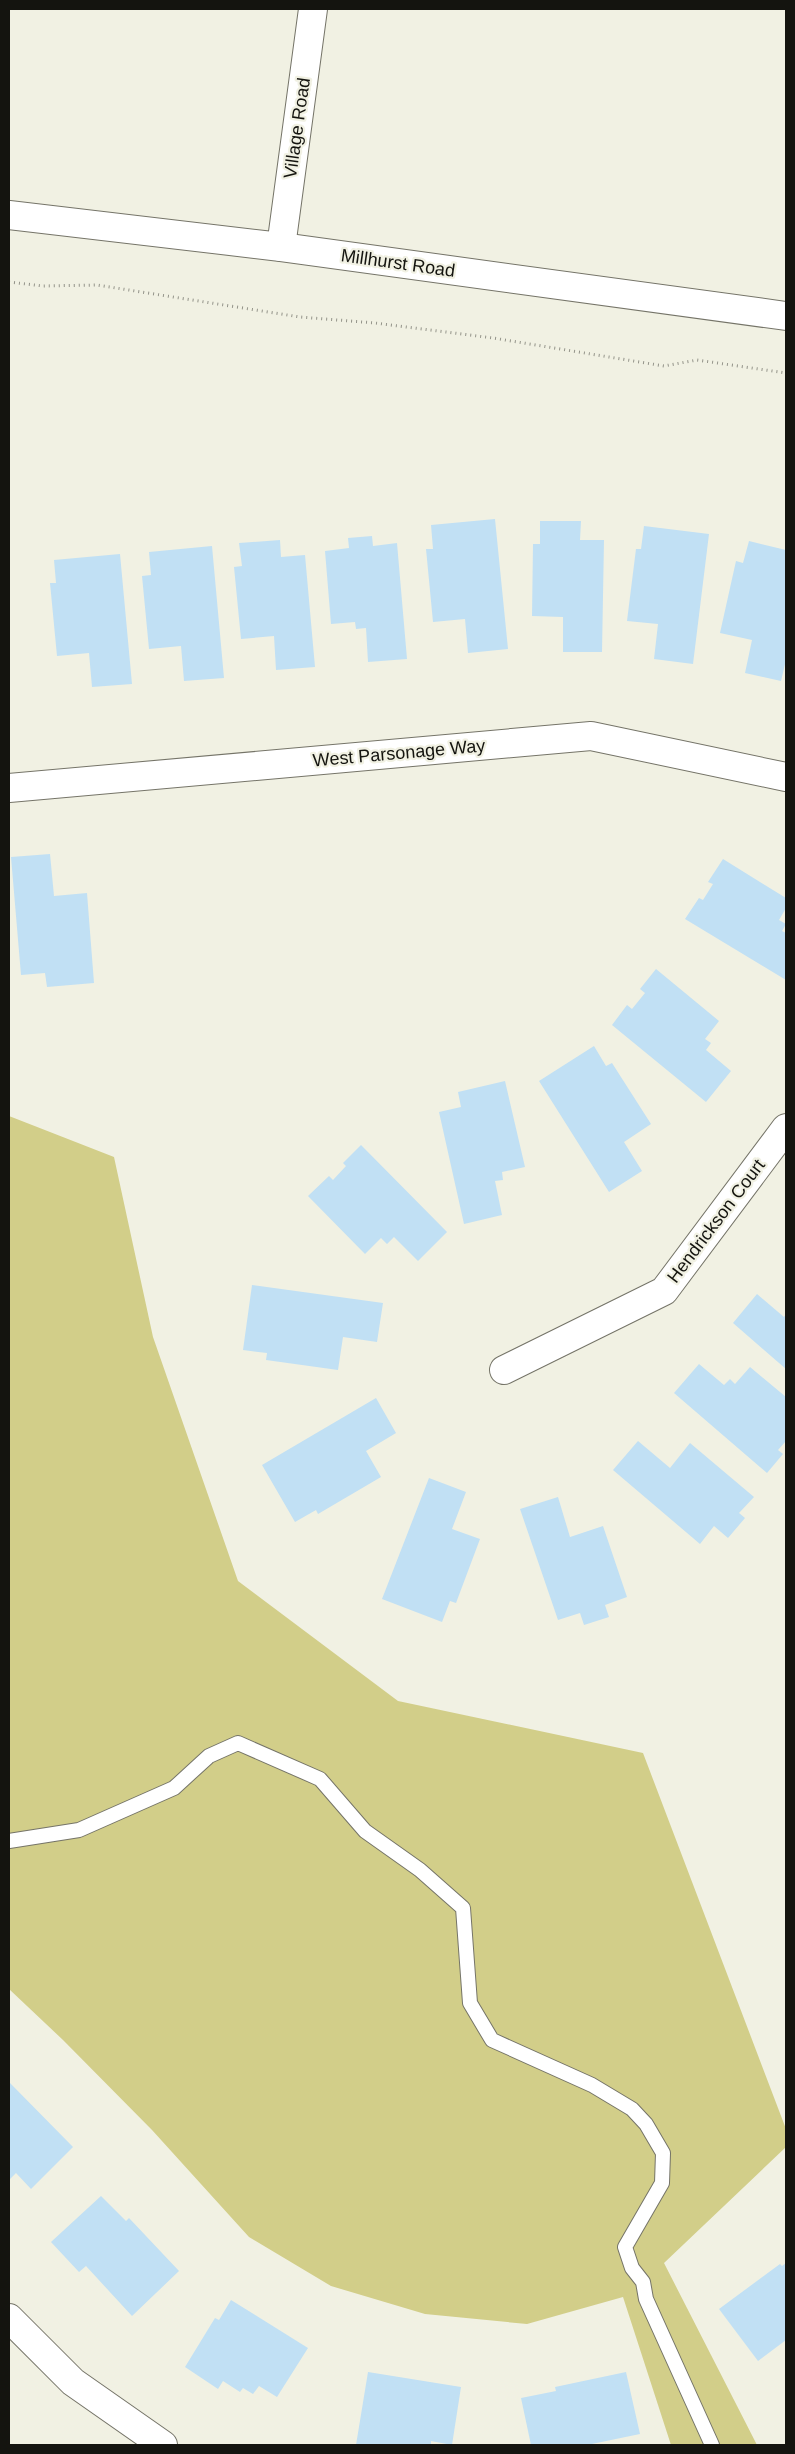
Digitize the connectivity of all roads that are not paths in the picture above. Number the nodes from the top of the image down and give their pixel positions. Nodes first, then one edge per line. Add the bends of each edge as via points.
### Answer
1 (313, 9) edge
2 (9, 214) edge
3 (281, 247) junction
4 (786, 316) edge
5 (786, 777) edge
6 (9, 788) edge
7 (786, 1128) edge
8 (504, 1370) dead end
9 (9, 1841) edge
10 (9, 2318) edge
11 (163, 2445) edge
12 (712, 2445) edge

1 - 3 street, Village Road
2 - 3 street, Millhurst Road
3 - 4 street, Millhurst Road
5 - 6 street, West Parsonage Way via 591,736
7 - 8 street, Hendrickson Court via 664,1291
9 - 12 lane via 79,1830 174,1788 209,1756 238,1743 320,1779 366,1831 420,1870 463,1908 470,2003 492,2040 592,2085 632,2110 646,2124 663,2153 662,2183 624,2247 632,2268 643,2282 646,2299
10 - 11 street via 73,2382

